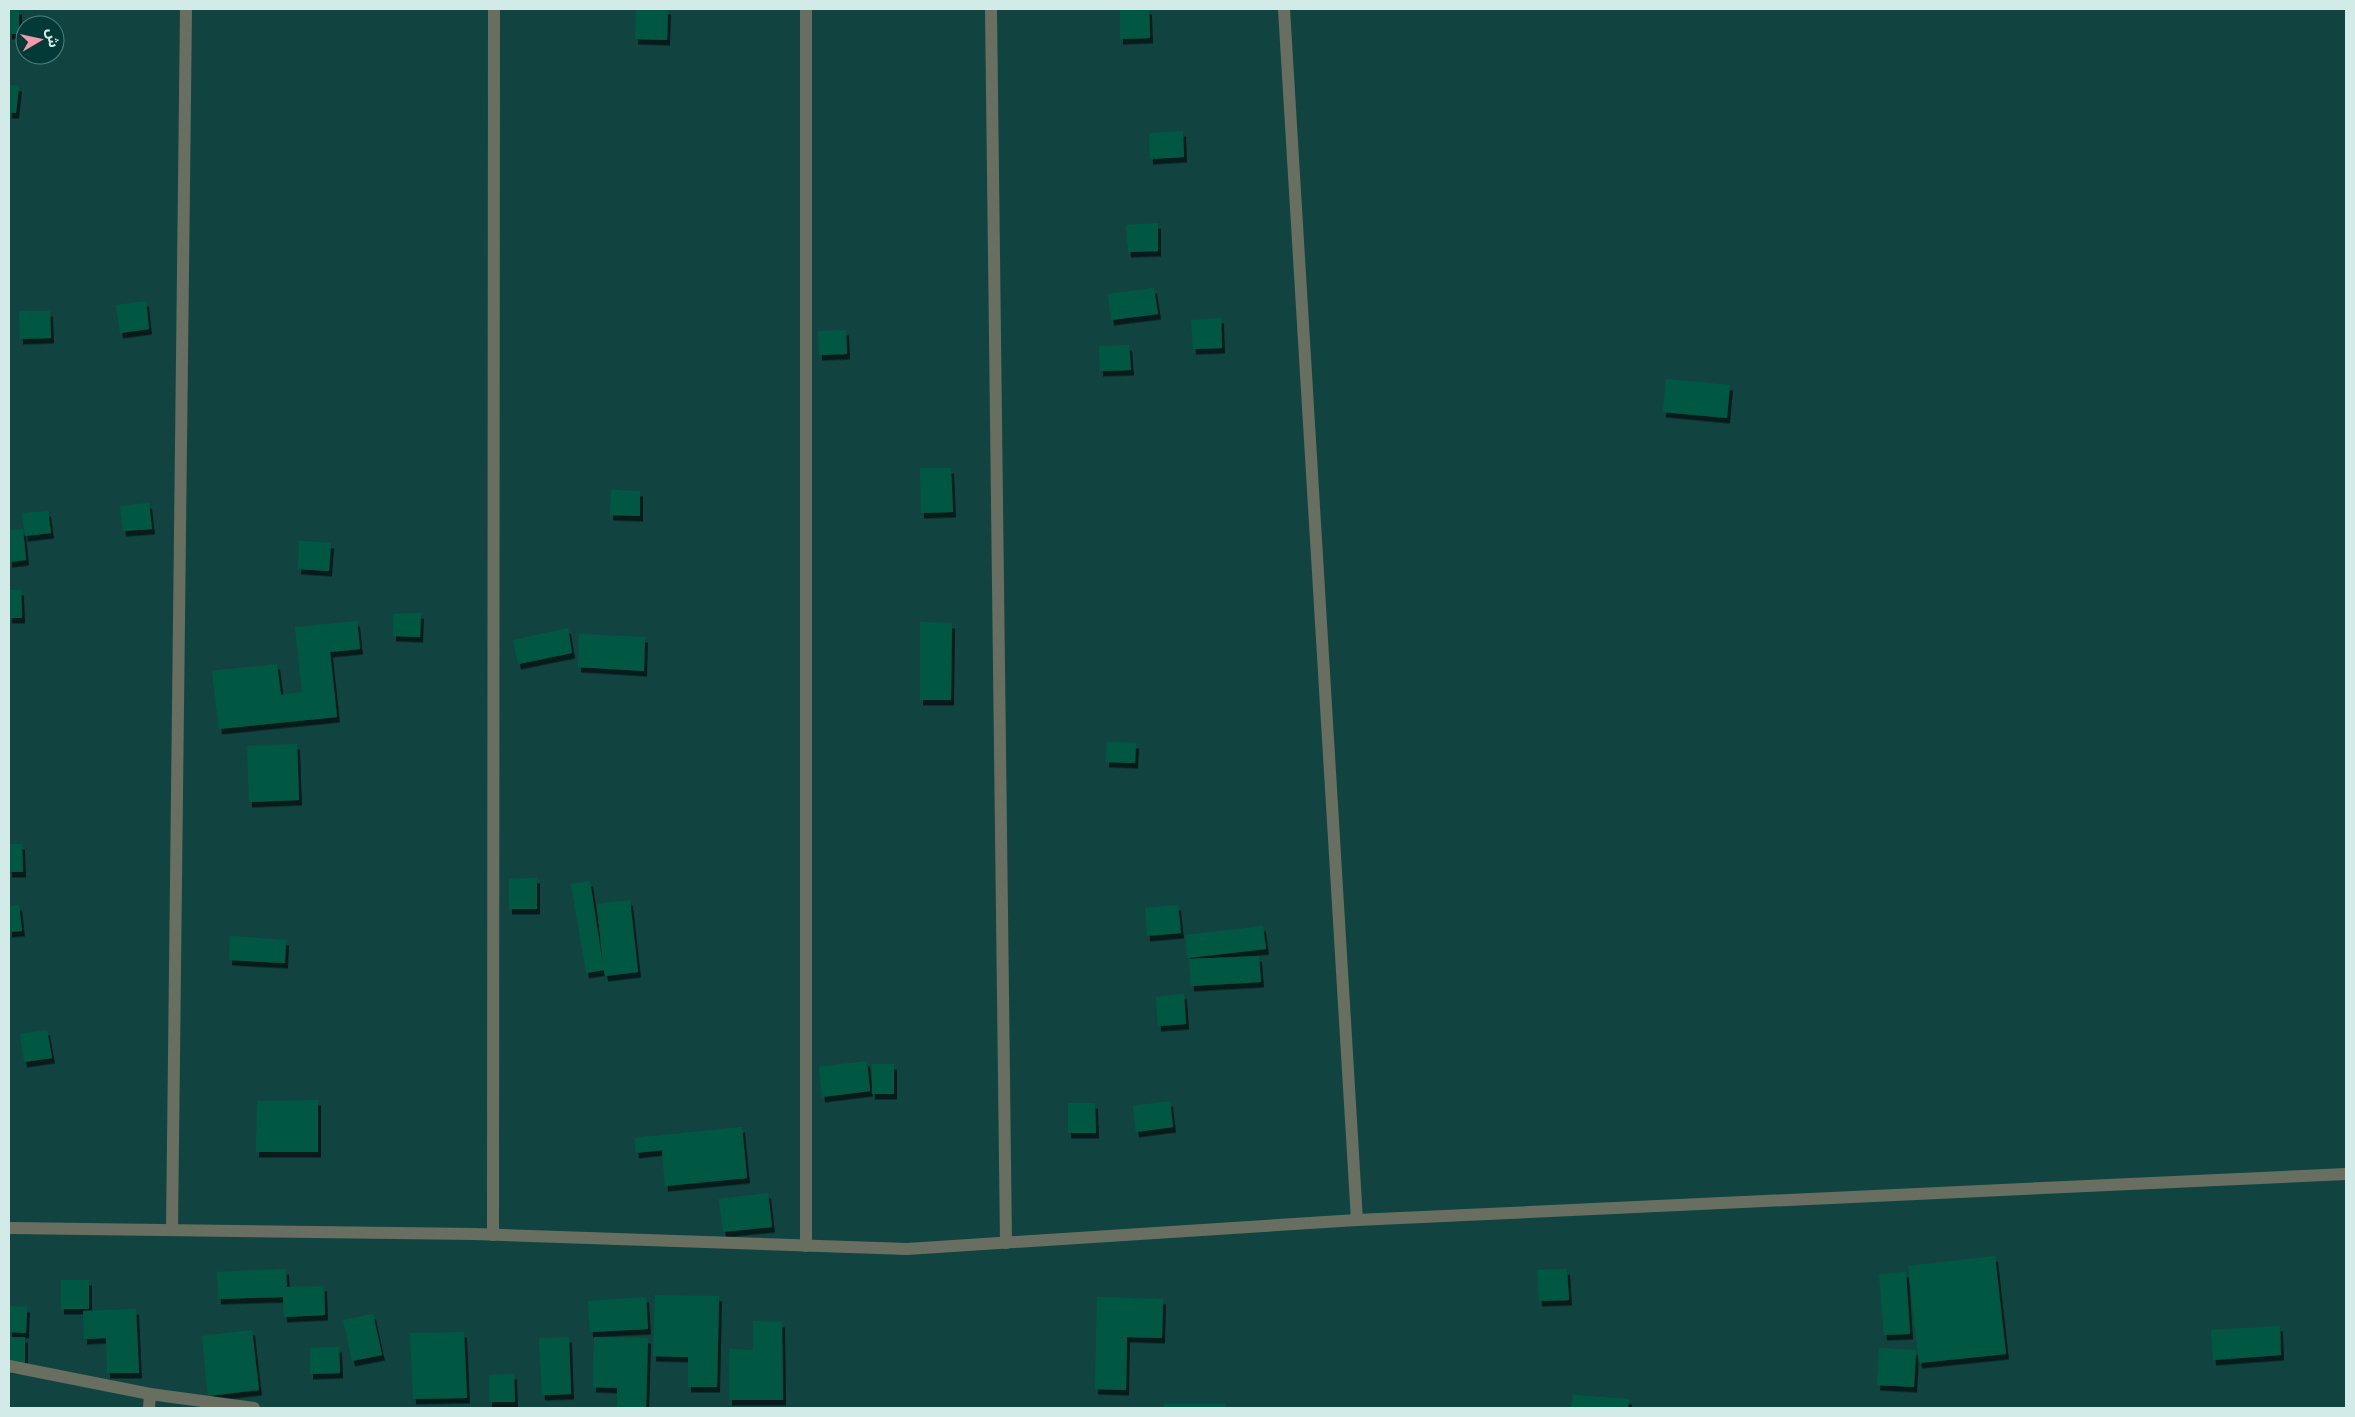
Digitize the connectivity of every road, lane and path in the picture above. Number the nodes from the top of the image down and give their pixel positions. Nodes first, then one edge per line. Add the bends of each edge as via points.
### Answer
1 (186, 9) edge
2 (494, 9) edge
3 (806, 9) edge
4 (991, 9) edge
5 (1284, 9) edge
6 (2346, 1174) edge
7 (1357, 1220) junction
8 (9, 1228) edge
9 (172, 1230) junction
10 (493, 1235) junction
11 (1006, 1243) junction
12 (806, 1246) junction
13 (9, 1366) edge
14 (150, 1394) junction
15 (149, 1408) edge
16 (254, 1408) edge

1 - 9 street
2 - 10 street
3 - 12 street
4 - 11 street
5 - 7 street
6 - 7 street
7 - 11 street
8 - 9 street
9 - 10 street
10 - 12 street
11 - 12 street via 907,1250
13 - 14 street
14 - 15 street
14 - 16 street

